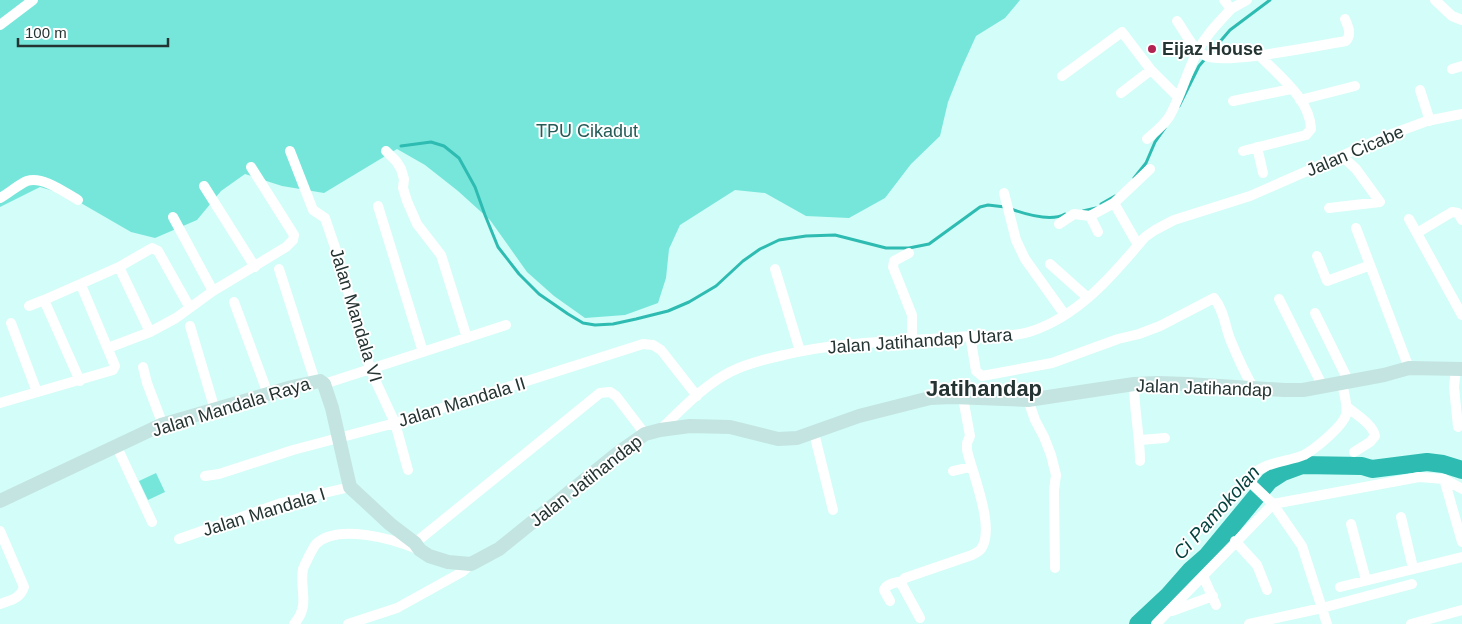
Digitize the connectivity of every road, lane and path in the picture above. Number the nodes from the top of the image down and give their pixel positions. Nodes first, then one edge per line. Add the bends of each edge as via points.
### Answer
1 (33, 0) edge
2 (1224, 0) edge
3 (1247, 0) edge
4 (1435, 0) edge
5 (1231, 9) junction
6 (1345, 19) dead end
7 (1462, 20) edge
8 (1177, 21) dead end
9 (0, 25) edge
10 (1198, 51) junction
11 (1260, 56) junction
12 (1151, 70) junction
13 (1062, 76) dead end
14 (1355, 86) dead end
15 (1291, 89) junction
16 (1420, 90) dead end
17 (1121, 93) dead end
18 (1178, 97) junction
19 (1300, 100) junction
20 (1233, 101) dead end
21 (1462, 114) edge
22 (1430, 121) junction
23 (1147, 139) dead end
24 (1257, 147) junction
25 (290, 151) dead end
26 (386, 151) dead end
27 (1243, 151) dead end
28 (1342, 156) junction
29 (251, 167) dead end
30 (1150, 169) dead end
31 (1263, 173) dead end
32 (204, 186) dead end
33 (1004, 193) dead end
34 (1250, 196) joint
35 (0, 198) edge
36 (78, 200) dead end
37 (1114, 203) junction
38 (378, 206) dead end
39 (1329, 208) dead end
40 (1090, 216) junction
41 (173, 217) dead end
42 (1409, 219) dead end
43 (1462, 220) edge
44 (1059, 224) dead end
45 (1098, 232) dead end
46 (1417, 233) junction
47 (1138, 245) junction
48 (909, 253) dead end
49 (1317, 256) dead end
50 (1050, 264) dead end
51 (1368, 266) junction
52 (119, 267) junction
53 (255, 267) junction
54 (279, 268) dead end
55 (775, 269) dead end
56 (81, 285) junction
57 (213, 291) junction
58 (1458, 296) edge
59 (1088, 298) junction
60 (1279, 299) dead end
61 (44, 300) junction
62 (234, 302) dead end
63 (29, 306) dead end
64 (190, 308) junction
65 (1315, 313) dead end
66 (1065, 315) junction
67 (1462, 315) edge
68 (11, 323) dead end
69 (506, 325) dead end
70 (190, 326) dead end
71 (150, 332) junction
72 (970, 335) junction
73 (467, 338) junction
74 (912, 341) junction
75 (108, 348) junction
76 (800, 351) junction
77 (423, 352) junction
78 (143, 367) dead end
79 (1408, 368) junction
80 (370, 369) junction
81 (1459, 369) edge
82 (80, 381) junction
83 (320, 382) junction
84 (1345, 383) junction
85 (1134, 384) junction
86 (1252, 387) junction
87 (1323, 387) junction
88 (37, 392) junction
89 (268, 394) junction
90 (696, 396) junction
91 (963, 398) junction
92 (1028, 400) junction
93 (0, 403) edge
94 (1346, 406) junction
95 (215, 410) junction
96 (395, 423) junction
97 (163, 425) junction
98 (1458, 427) dead end
99 (660, 430) junction
100 (814, 433) junction
101 (645, 434) junction
102 (339, 437) junction
103 (1165, 438) dead end
104 (1140, 440) junction
105 (116, 445) junction
106 (1354, 452) dead end
107 (1140, 462) dead end
108 (970, 467) junction
109 (408, 470) dead end
110 (953, 471) dead end
111 (206, 476) dead end
112 (1444, 480) junction
113 (350, 487) junction
114 (1462, 489) edge
115 (1269, 500) junction
116 (0, 501) edge
117 (834, 510) dead end
118 (1401, 517) dead end
119 (152, 522) dead end
120 (1351, 524) dead end
121 (0, 530) edge
122 (178, 539) dead end
123 (1235, 541) junction
124 (1462, 542) edge
125 (421, 550) junction
126 (1462, 557) edge
127 (471, 564) junction
128 (1055, 568) dead end
129 (1413, 568) junction
130 (1203, 576) junction
131 (1366, 580) junction
132 (902, 581) junction
133 (1412, 584) dead end
134 (1340, 587) dead end
135 (1267, 590) dead end
136 (890, 602) dead end
137 (0, 604) edge
138 (1322, 608) junction
139 (1462, 610) edge
140 (1169, 612) junction
141 (920, 618) dead end
142 (294, 624) edge
143 (348, 624) edge
144 (1156, 624) edge
145 (1249, 624) edge
146 (1327, 624) edge
147 (1412, 624) edge

1 - 9 street
2 - 5 street
3 - 5 street
4 - 7 street via 1452,16
5 - 10 street via 1210,31
6 - 11 street via 1350,32 1346,41
8 - 10 street
10 - 11 street via 1218,59
10 - 18 street
11 - 15 street
12 - 13 street via 1122,32
12 - 17 street
12 - 18 street
14 - 19 street
15 - 19 street
15 - 20 street
16 - 22 street
18 - 23 street via 1161,127
19 - 24 street via 1310,123 1306,135
21 - 22 street, Jalan Cicabe
22 - 28 street, Jalan Cicabe
24 - 27 street
24 - 31 street
25 - 80 street, Jalan Mandala VI via 313,210 325,218
26 - 73 street via 401,169 407,202 417,224 441,255
28 - 34 street, Jalan Cicabe
28 - 39 street via 1356,169 1380,202
29 - 53 street via 294,235 286,247
30 - 37 street
32 - 53 street
33 - 66 street via 1016,240 1025,259
34 - 47 street, Jalan Jatihandap Utara via 1174,220 1155,230
35 - 36 street via 27,182 36,181
37 - 40 street
37 - 47 street
38 - 77 street
40 - 44 street via 1074,214
40 - 45 street
41 - 57 street
42 - 46 street
43 - 46 street via 1458,212 1452,212
46 - 58 street
47 - 59 street, Jalan Jatihandap Utara
48 - 74 street via 894,261 893,267 912,315
49 - 51 street via 1327,281
50 - 59 street
51 - 79 street
51 - 79 street via 1355,230
52 - 56 street
52 - 64 street via 152,248 158,251
52 - 71 street
53 - 57 street
54 - 83 street
55 - 76 street
56 - 61 street
56 - 75 street
57 - 64 street
58 - 67 street
59 - 66 street, Jalan Jatihandap Utara
60 - 87 street
61 - 63 street
61 - 82 street
62 - 89 street
64 - 71 street
65 - 84 street
66 - 72 street, Jalan Jatihandap Utara via 1029,332 1010,336
68 - 88 street
69 - 73 street
70 - 95 street
71 - 75 street
72 - 74 street, Jalan Jatihandap Utara
72 - 86 street via 976,371 982,376 1052,363 1146,331 1214,298
73 - 77 street
74 - 76 street, Jalan Jatihandap Utara via 841,344
75 - 82 street via 115,366 113,370
76 - 90 street, Jalan Jatihandap Utara via 752,362 730,372
77 - 80 street
78 - 97 street
79 - 81 street, Jalan Jatihandap
79 - 84 street, Jalan Jatihandap
80 - 83 street
80 - 96 street, Jalan Mandala VI
81 - 98 street via 1454,387
82 - 88 street
83 - 89 street, Jalan Mandala Raya
83 - 102 street, Jalan Mandala Raya
84 - 87 street, Jalan Jatihandap
84 - 94 street
85 - 86 street, Jalan Jatihandap
85 - 92 street, Jalan Jatihandap
85 - 104 street
86 - 87 street, Jalan Jatihandap via 1284,390
88 - 93 street
89 - 95 street, Jalan Mandala Raya
90 - 96 street, Jalan Mandala II via 661,350 644,344
90 - 99 street, Jalan Jatihandap Utara
91 - 92 street, Jalan Jatihandap
91 - 100 street, Jalan Jatihandap via 930,398 859,416
91 - 108 street via 970,436 967,443
92 - 128 street via 1056,475
94 - 106 street via 1368,425 1375,436
94 - 115 street via 1346,415 1324,440 1304,454 1254,473 1253,485
95 - 97 street, Jalan Mandala Raya
96 - 102 street, Jalan Mandala II
96 - 109 street, Jalan Mandala VI
97 - 105 street, Jalan Mandala Raya
99 - 100 street, Jalan Jatihandap via 690,426 730,427 778,439
99 - 101 street, Jalan Jatihandap
100 - 117 street
101 - 125 street via 616,396 610,392 600,393
101 - 127 street, Jalan Jatihandap via 499,549
102 - 111 street, Jalan Mandala II
102 - 113 street, Jalan Mandala Raya
103 - 104 street
104 - 107 street
105 - 116 street, Jalan Mandala Raya
105 - 119 street
108 - 110 street
108 - 132 street via 986,523 980,551
112 - 114 street
112 - 115 street via 1418,477
112 - 124 street
113 - 122 street, Jalan Mandala I via 281,504
113 - 125 street
115 - 123 street
115 - 138 street via 1302,546
118 - 129 street
120 - 131 street
121 - 137 street via 24,587 17,598
123 - 130 street
123 - 135 street via 1257,565
125 - 127 street via 448,562
125 - 142 street via 360,534 336,536 316,544 303,568 302,613
126 - 129 street
127 - 143 street via 397,608
129 - 131 street
130 - 140 street
130 - 140 street via 1215,601
131 - 134 street
132 - 136 street via 885,588
132 - 141 street
133 - 138 street
138 - 145 street
138 - 146 street
139 - 147 street
140 - 144 street

